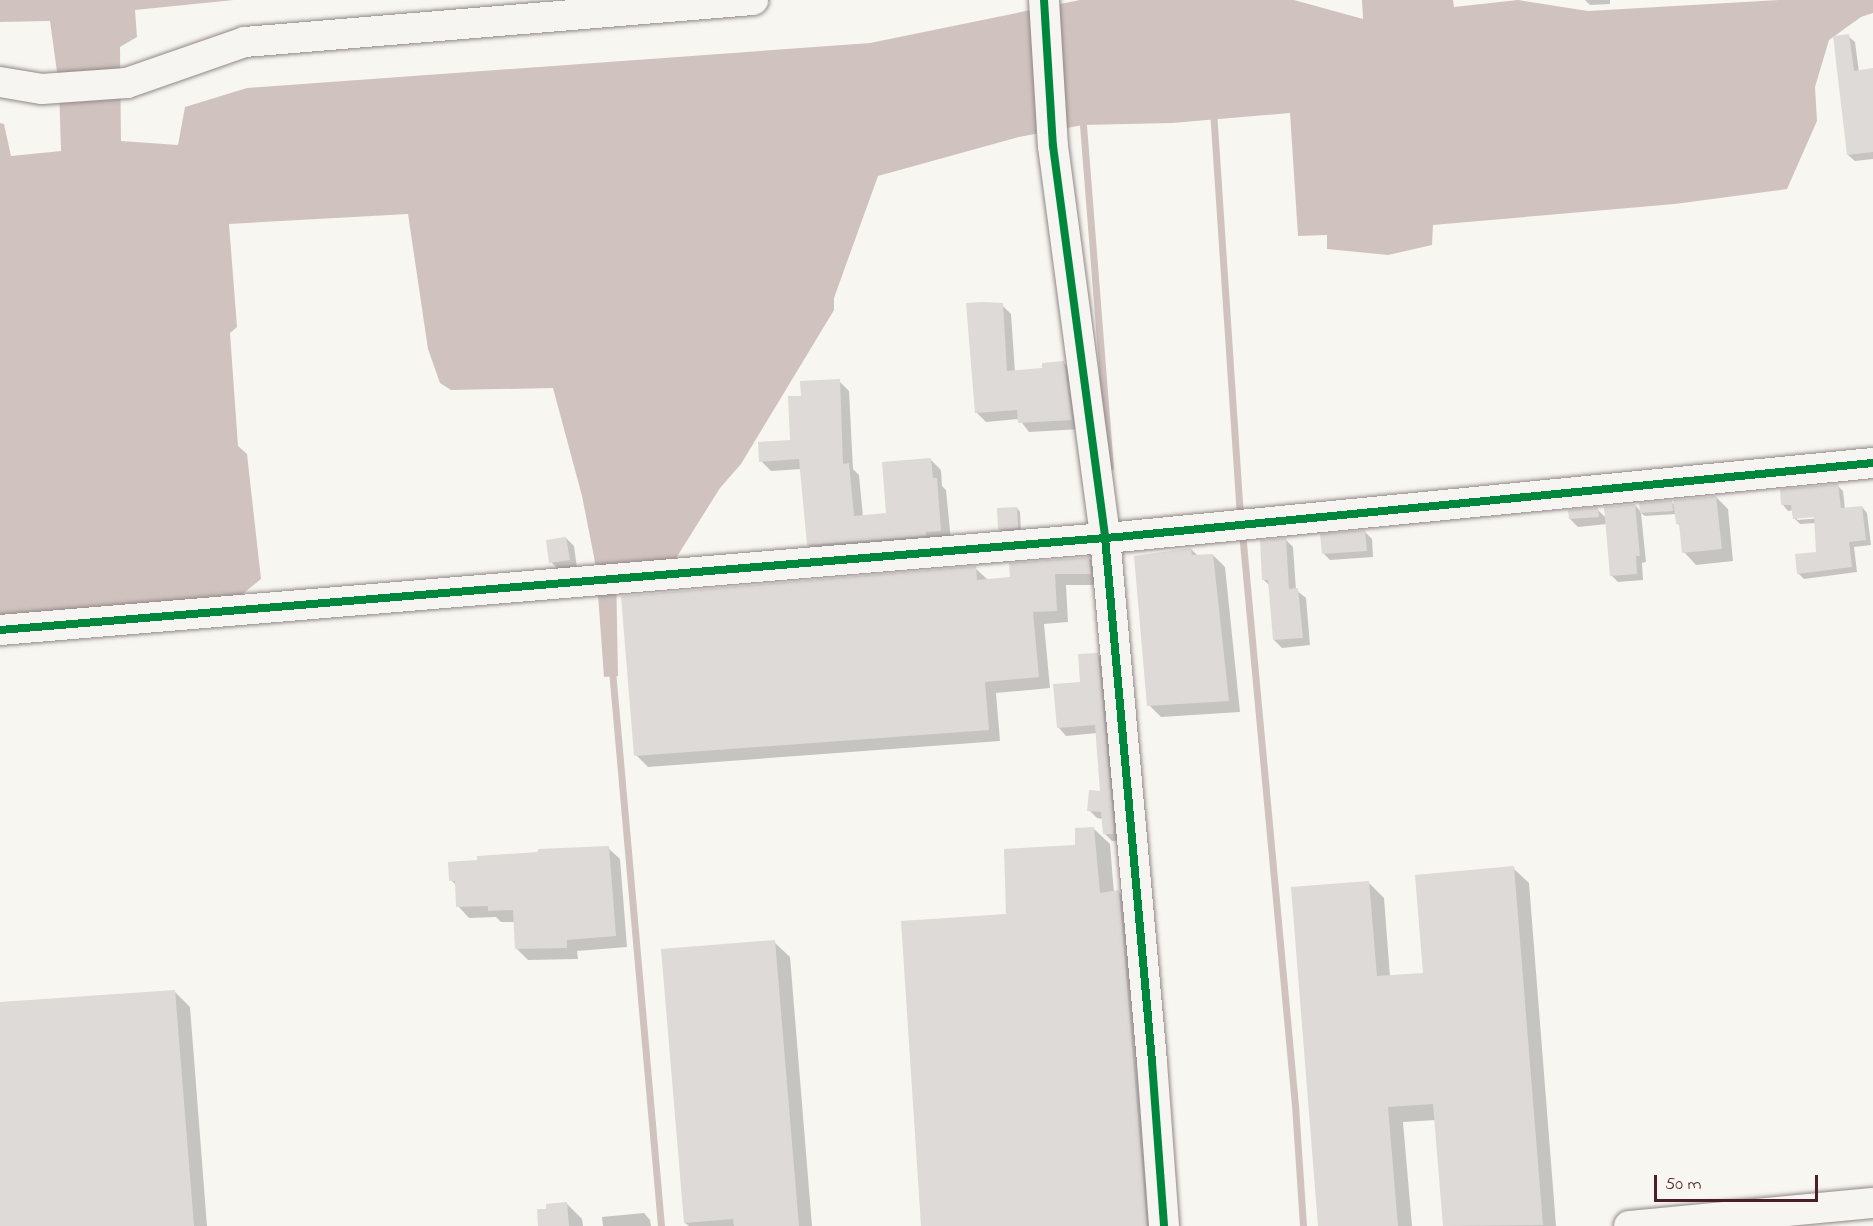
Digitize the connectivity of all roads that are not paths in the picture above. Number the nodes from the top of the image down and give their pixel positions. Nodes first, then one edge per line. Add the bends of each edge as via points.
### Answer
1 (753, 0) edge
2 (1044, 0) edge
3 (0, 82) edge
4 (1873, 463) edge
5 (1116, 537) junction
6 (0, 630) edge
7 (1873, 1203) edge
8 (1164, 1226) edge
9 (1629, 1226) edge

1 - 3 street via 245,42 127,83 42,89
2 - 5 street via 1053,146
4 - 5 street
5 - 6 street
5 - 8 street
7 - 9 street

